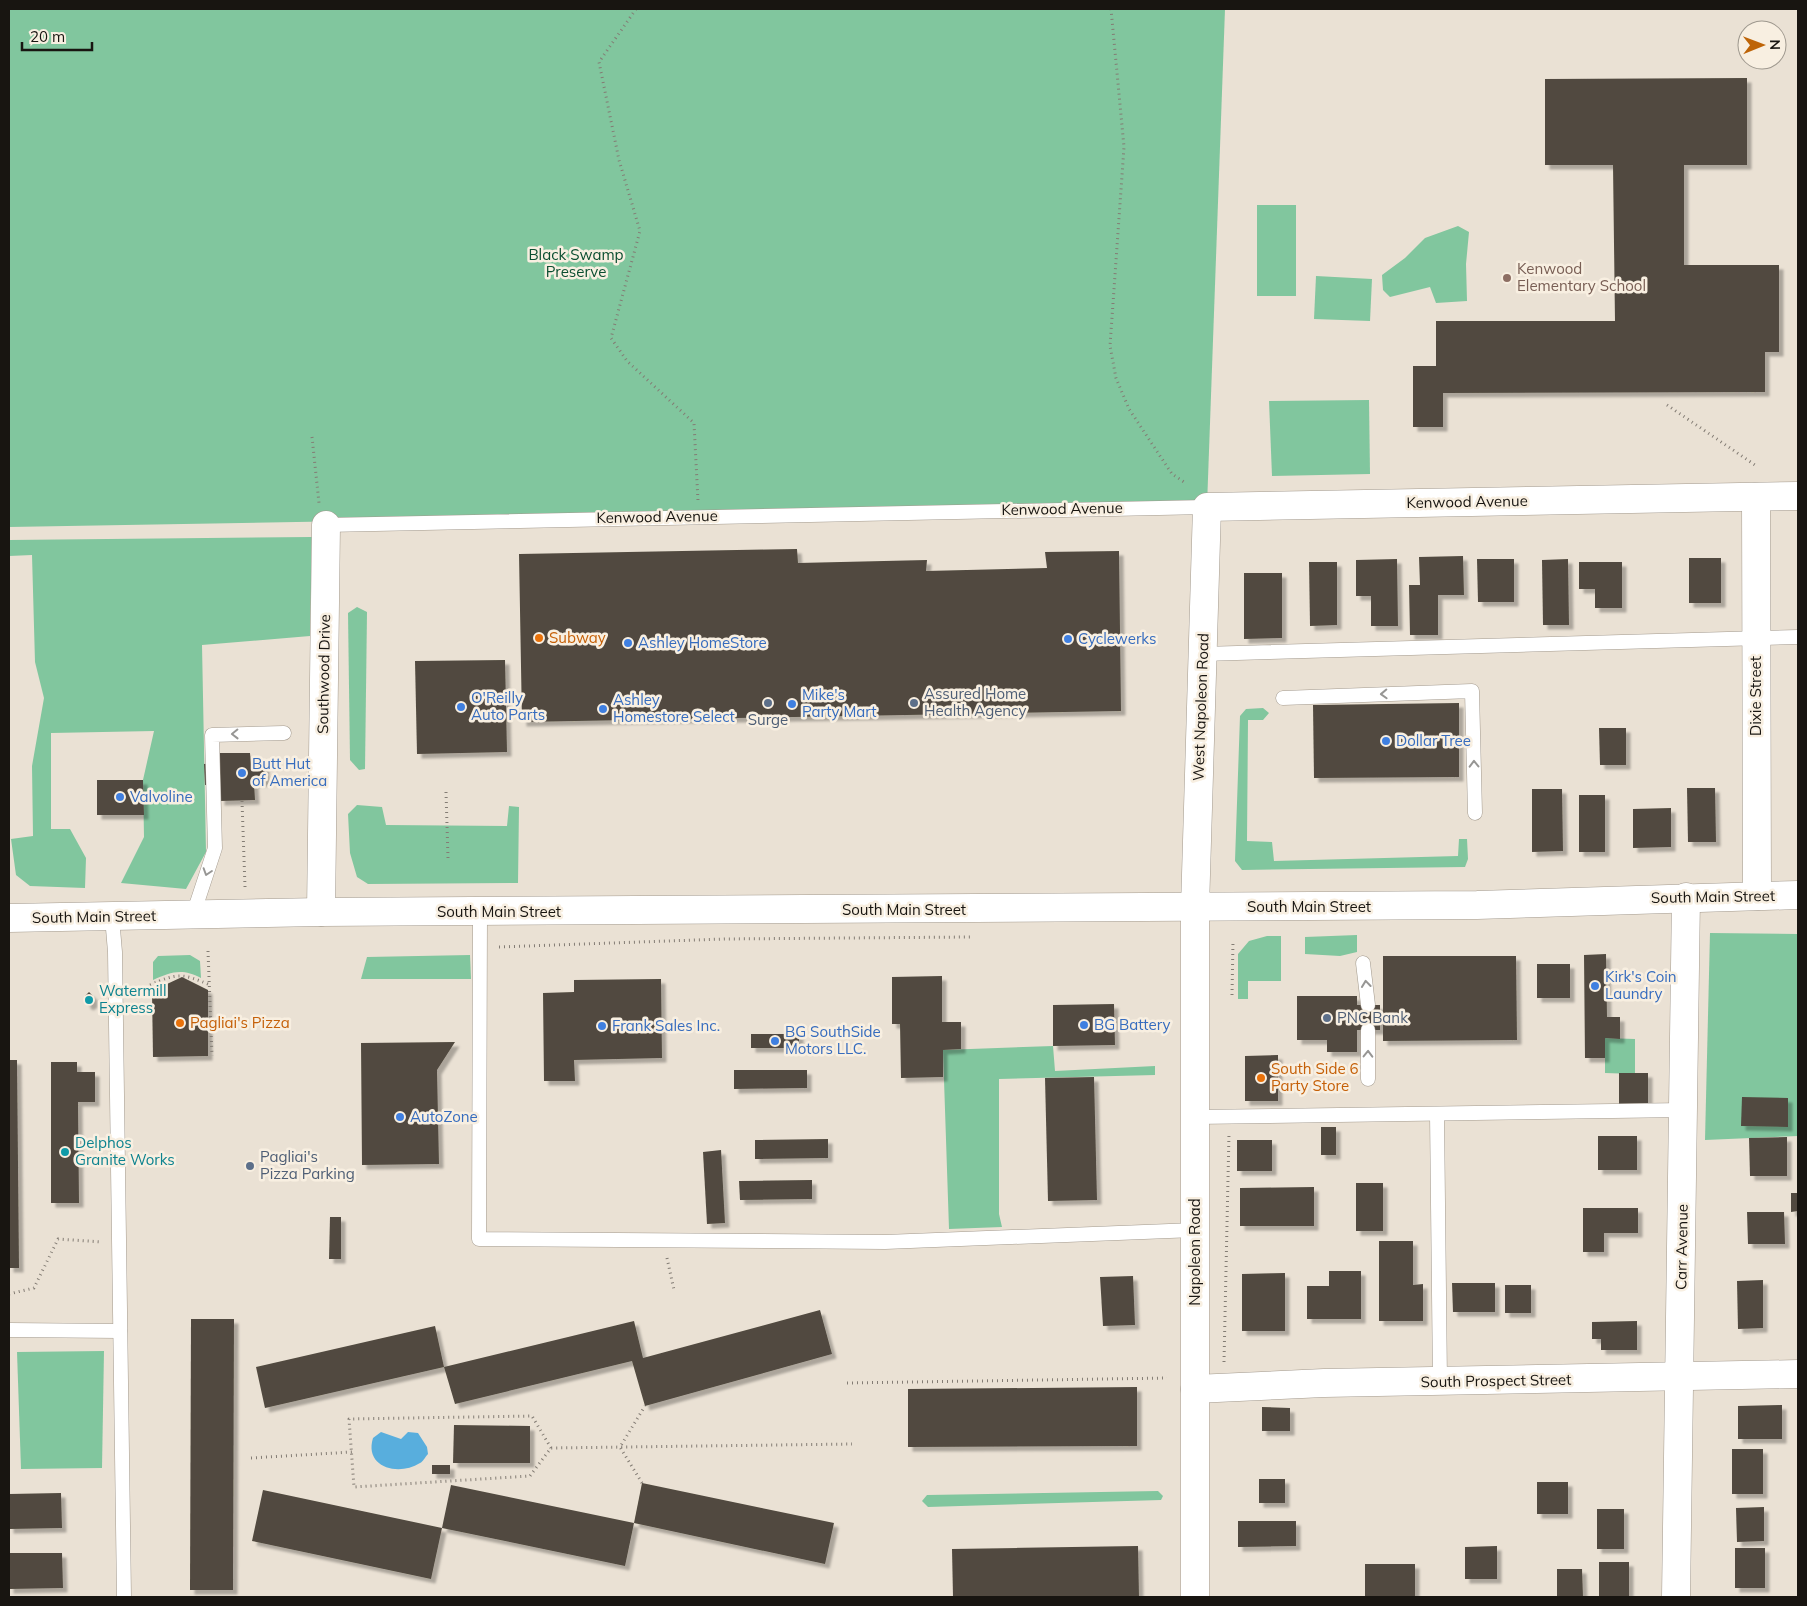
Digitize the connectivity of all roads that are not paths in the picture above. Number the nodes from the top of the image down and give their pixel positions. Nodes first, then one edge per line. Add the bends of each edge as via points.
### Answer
1 (1798, 496) edge
2 (1756, 497) junction
3 (1207, 507) junction
4 (326, 525) joint
5 (1798, 637) edge
6 (1756, 638) junction
7 (1202, 654) junction
8 (1283, 698) dead end
9 (284, 733) dead end
10 (1474, 813) dead end
11 (1798, 895) edge
12 (1757, 896) junction
13 (1686, 898) junction
14 (1195, 908) junction
15 (321, 912) junction
16 (480, 913) junction
17 (193, 915) junction
18 (112, 917) junction
19 (9, 918) edge
20 (1363, 963) dead end
21 (1368, 1005) dead end
22 (1368, 1030) dead end
23 (1368, 1079) dead end
24 (1684, 1110) junction
25 (1437, 1114) junction
26 (1195, 1117) junction
27 (1195, 1230) junction
28 (9, 1330) edge
29 (120, 1331) junction
30 (1798, 1374) edge
31 (1680, 1377) junction
32 (1440, 1382) junction
33 (1195, 1389) junction
34 (124, 1597) edge
35 (1195, 1597) edge
36 (1676, 1597) edge

1 - 2 street, Kenwood Avenue
2 - 3 street, Kenwood Avenue
2 - 6 street, Dixie Street
3 - 4 lane, Kenwood Avenue
3 - 7 street, West Napoleon Road
4 - 15 street, Southwood Drive
5 - 6 lane
6 - 7 lane
6 - 12 street, Dixie Street
7 - 14 street, West Napoleon Road
10 -> 8 lane via 1472,691
9 -> 17 lane via 212,734 215,848
11 - 12 street, South Main Street
12 - 13 street, South Main Street
13 - 14 street, South Main Street via 1477,905
13 - 24 street, Carr Avenue
14 - 16 street, South Main Street
14 - 26 street, Napoleon Road
15 - 16 street, South Main Street
15 - 17 street, South Main Street
16 - 27 lane via 479,1239 885,1242
17 - 18 street, South Main Street
18 - 19 street, South Main Street
18 - 29 lane via 116,962
21 -> 20 lane
23 -> 22 lane
24 - 25 lane
24 - 31 street, Carr Avenue
25 - 26 lane
25 - 32 lane
26 - 27 street, Napoleon Road
27 - 33 street, Napoleon Road
28 - 29 lane
29 - 34 lane
30 - 31 street, South Prospect Street
31 - 32 street, South Prospect Street
31 - 36 street, Carr Avenue
32 - 33 street, South Prospect Street
33 - 35 street, Napoleon Road

